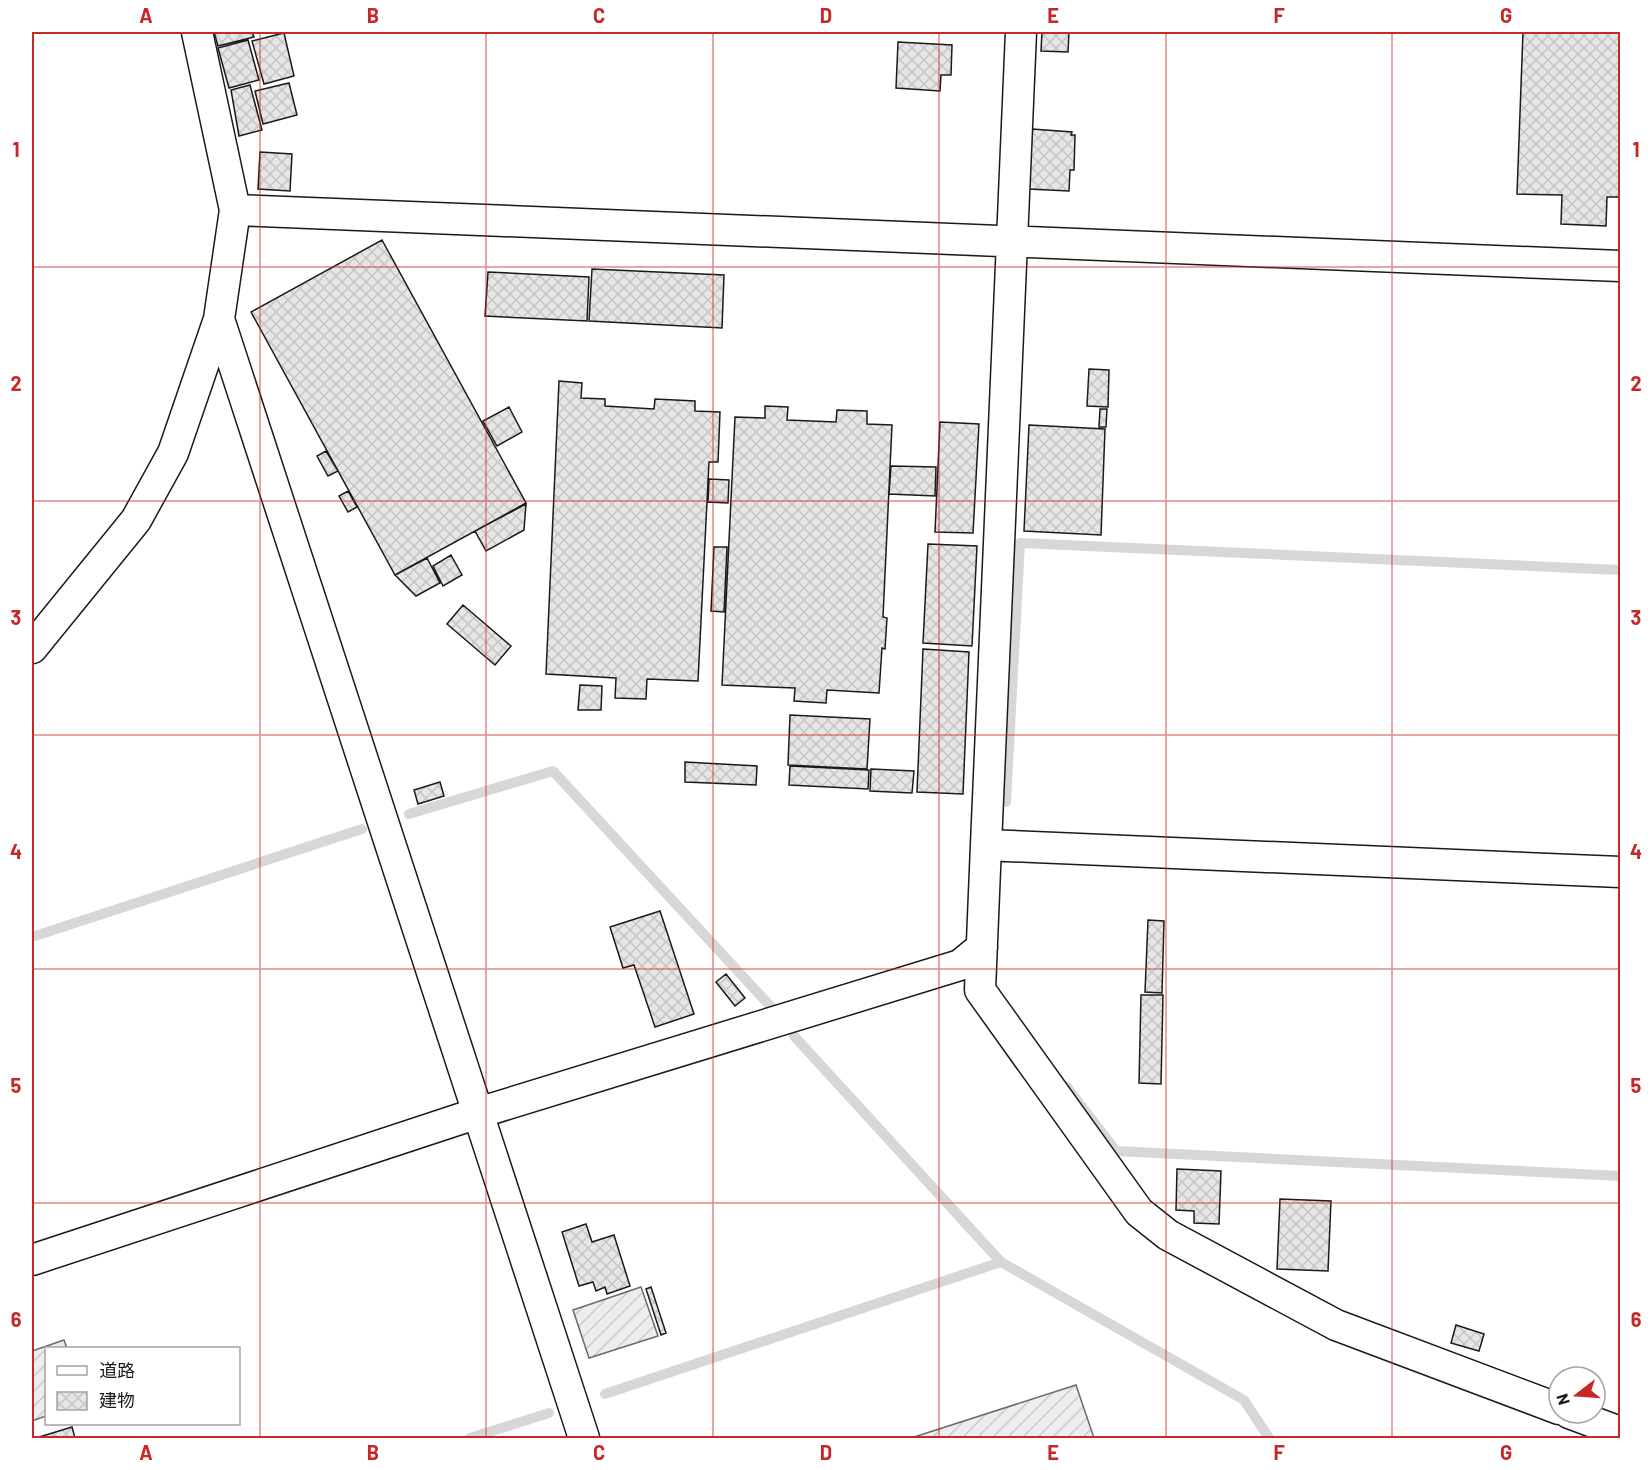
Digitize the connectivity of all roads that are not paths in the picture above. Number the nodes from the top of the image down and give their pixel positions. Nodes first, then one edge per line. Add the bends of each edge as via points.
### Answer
1 (197, 32) edge
2 (1021, 32) edge
3 (235, 210) junction
4 (1011, 241) junction
5 (1620, 266) edge
6 (219, 319) junction
7 (32, 648) edge
8 (986, 845) junction
9 (1620, 873) edge
10 (981, 947) junction
11 (478, 1113) junction
12 (32, 1260) edge
13 (1547, 1404) edge
14 (1601, 1425) edge
15 (1620, 1432) edge
16 (584, 1438) edge

1 - 3 street
2 - 4 street
3 - 4 street
3 - 6 street
4 - 5 street
4 - 8 street
6 - 7 street via 173,453 141,510
6 - 11 street
8 - 9 street
8 - 10 street
10 - 11 street via 960,965
10 - 13 street via 980,990 1139,1212 1168,1234 1336,1325
11 - 12 street
11 - 16 street
14 - 15 street

